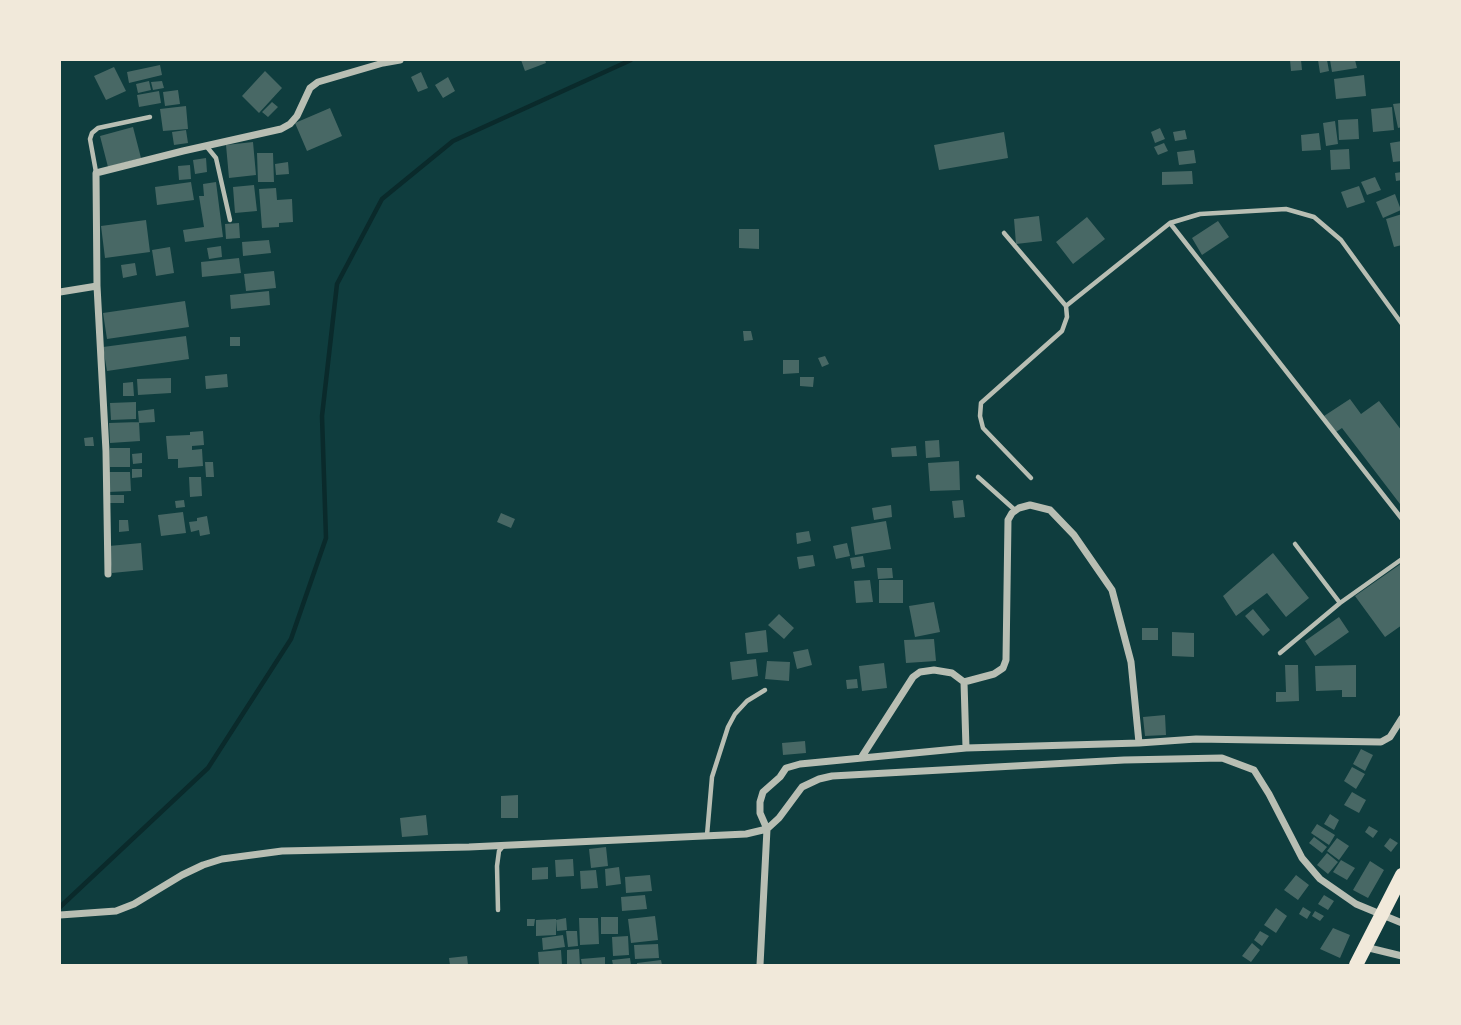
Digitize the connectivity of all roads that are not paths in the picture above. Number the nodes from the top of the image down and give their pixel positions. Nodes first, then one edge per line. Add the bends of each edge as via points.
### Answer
1 (400, 60) edge
2 (382, 61) edge
3 (150, 117) dead end
4 (206, 146) junction
5 (96, 173) junction
6 (230, 219) dead end
7 (1170, 223) junction
8 (1004, 233) dead end
9 (97, 286) junction
10 (60, 292) edge
11 (1066, 306) junction
12 (1402, 324) edge
13 (978, 477) dead end
14 (1031, 478) dead end
15 (1016, 511) junction
16 (1402, 519) edge
17 (1295, 544) dead end
18 (1402, 559) edge
19 (108, 574) dead end
20 (1340, 603) junction
21 (1280, 653) dead end
22 (964, 682) junction
23 (765, 690) dead end
24 (1402, 718) edge
25 (1139, 743) junction
26 (967, 748) junction
27 (861, 758) junction
28 (767, 829) junction
29 (707, 835) junction
30 (504, 845) junction
31 (1402, 874) edge
32 (498, 910) dead end
33 (1381, 914) junction
34 (60, 915) edge
35 (1402, 923) edge
36 (1364, 947) junction
37 (1402, 956) edge
38 (760, 965) edge
39 (1356, 965) edge

1 - 2 street
2 - 4 street via 318,82 310,88 297,116 281,129
3 - 5 lane via 92,133
4 - 5 street
4 - 6 lane via 216,158
5 - 9 street
7 - 11 lane
7 - 12 lane via 1200,214 1286,209 1314,217 1341,240
7 - 16 lane
8 - 11 lane
9 - 10 street
9 - 19 street
11 - 14 lane via 1062,331 981,403 983,428
13 - 15 lane
15 - 22 street via 1009,520 1006,660 994,674
15 - 25 street via 1030,505 1050,510 1074,535 1112,590 1131,662
17 - 20 lane
18 - 20 lane
20 - 21 lane
22 - 26 street
22 - 27 street via 952,673 934,670 913,677
23 - 29 lane via 747,701 728,727 712,776
24 - 25 street via 1381,742 1196,739
25 - 26 street
26 - 27 street
27 - 28 street via 786,768 763,792 760,813
28 - 29 street
28 - 33 street via 802,787 832,776 1222,758 1254,770 1301,858 1320,879 1356,904
28 - 38 street
29 - 30 street
30 - 32 lane via 497,866
30 - 34 street via 282,851 222,859 116,911
31 - 33 highway
33 - 35 street
33 - 36 highway
36 - 37 street
36 - 39 highway

